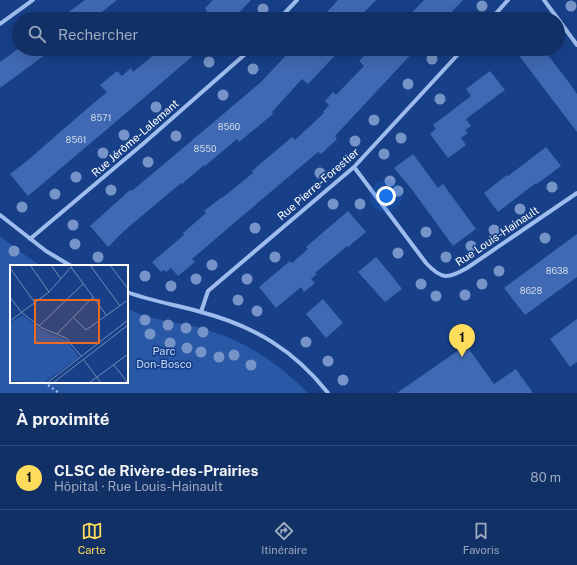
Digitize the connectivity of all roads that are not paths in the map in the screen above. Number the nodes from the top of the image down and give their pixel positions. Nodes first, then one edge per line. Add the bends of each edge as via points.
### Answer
1 (33, 0) edge
2 (297, 0) edge
3 (508, 0) edge
4 (544, 0) edge
5 (16, 12) edge
6 (286, 12) edge
7 (497, 12) edge
8 (553, 12) edge
9 (12, 15) edge
10 (0, 24) edge
11 (565, 29) edge
12 (577, 45) edge
13 (243, 56) edge
14 (457, 56) edge
15 (354, 167) junction
16 (577, 193) edge
17 (0, 216) edge
18 (30, 239) junction
19 (69, 265) edge
20 (128, 292) edge
21 (201, 312) junction
22 (328, 393) edge

1 - 5 street
2 - 6 street
3 - 7 street
4 - 8 street
9 - 10 street
11 - 12 street
13 - 18 street, Rue Jérôme-Lalemant
14 - 15 street, Rue Pierre-Forestier
15 - 16 street, Rue Louis-Hainault via 426,263 434,272 446,277 458,274
15 - 21 street, Rue Pierre-Forestier via 208,291
17 - 18 street
18 - 19 street
20 - 21 street
21 - 22 street via 243,326 272,342 303,365

